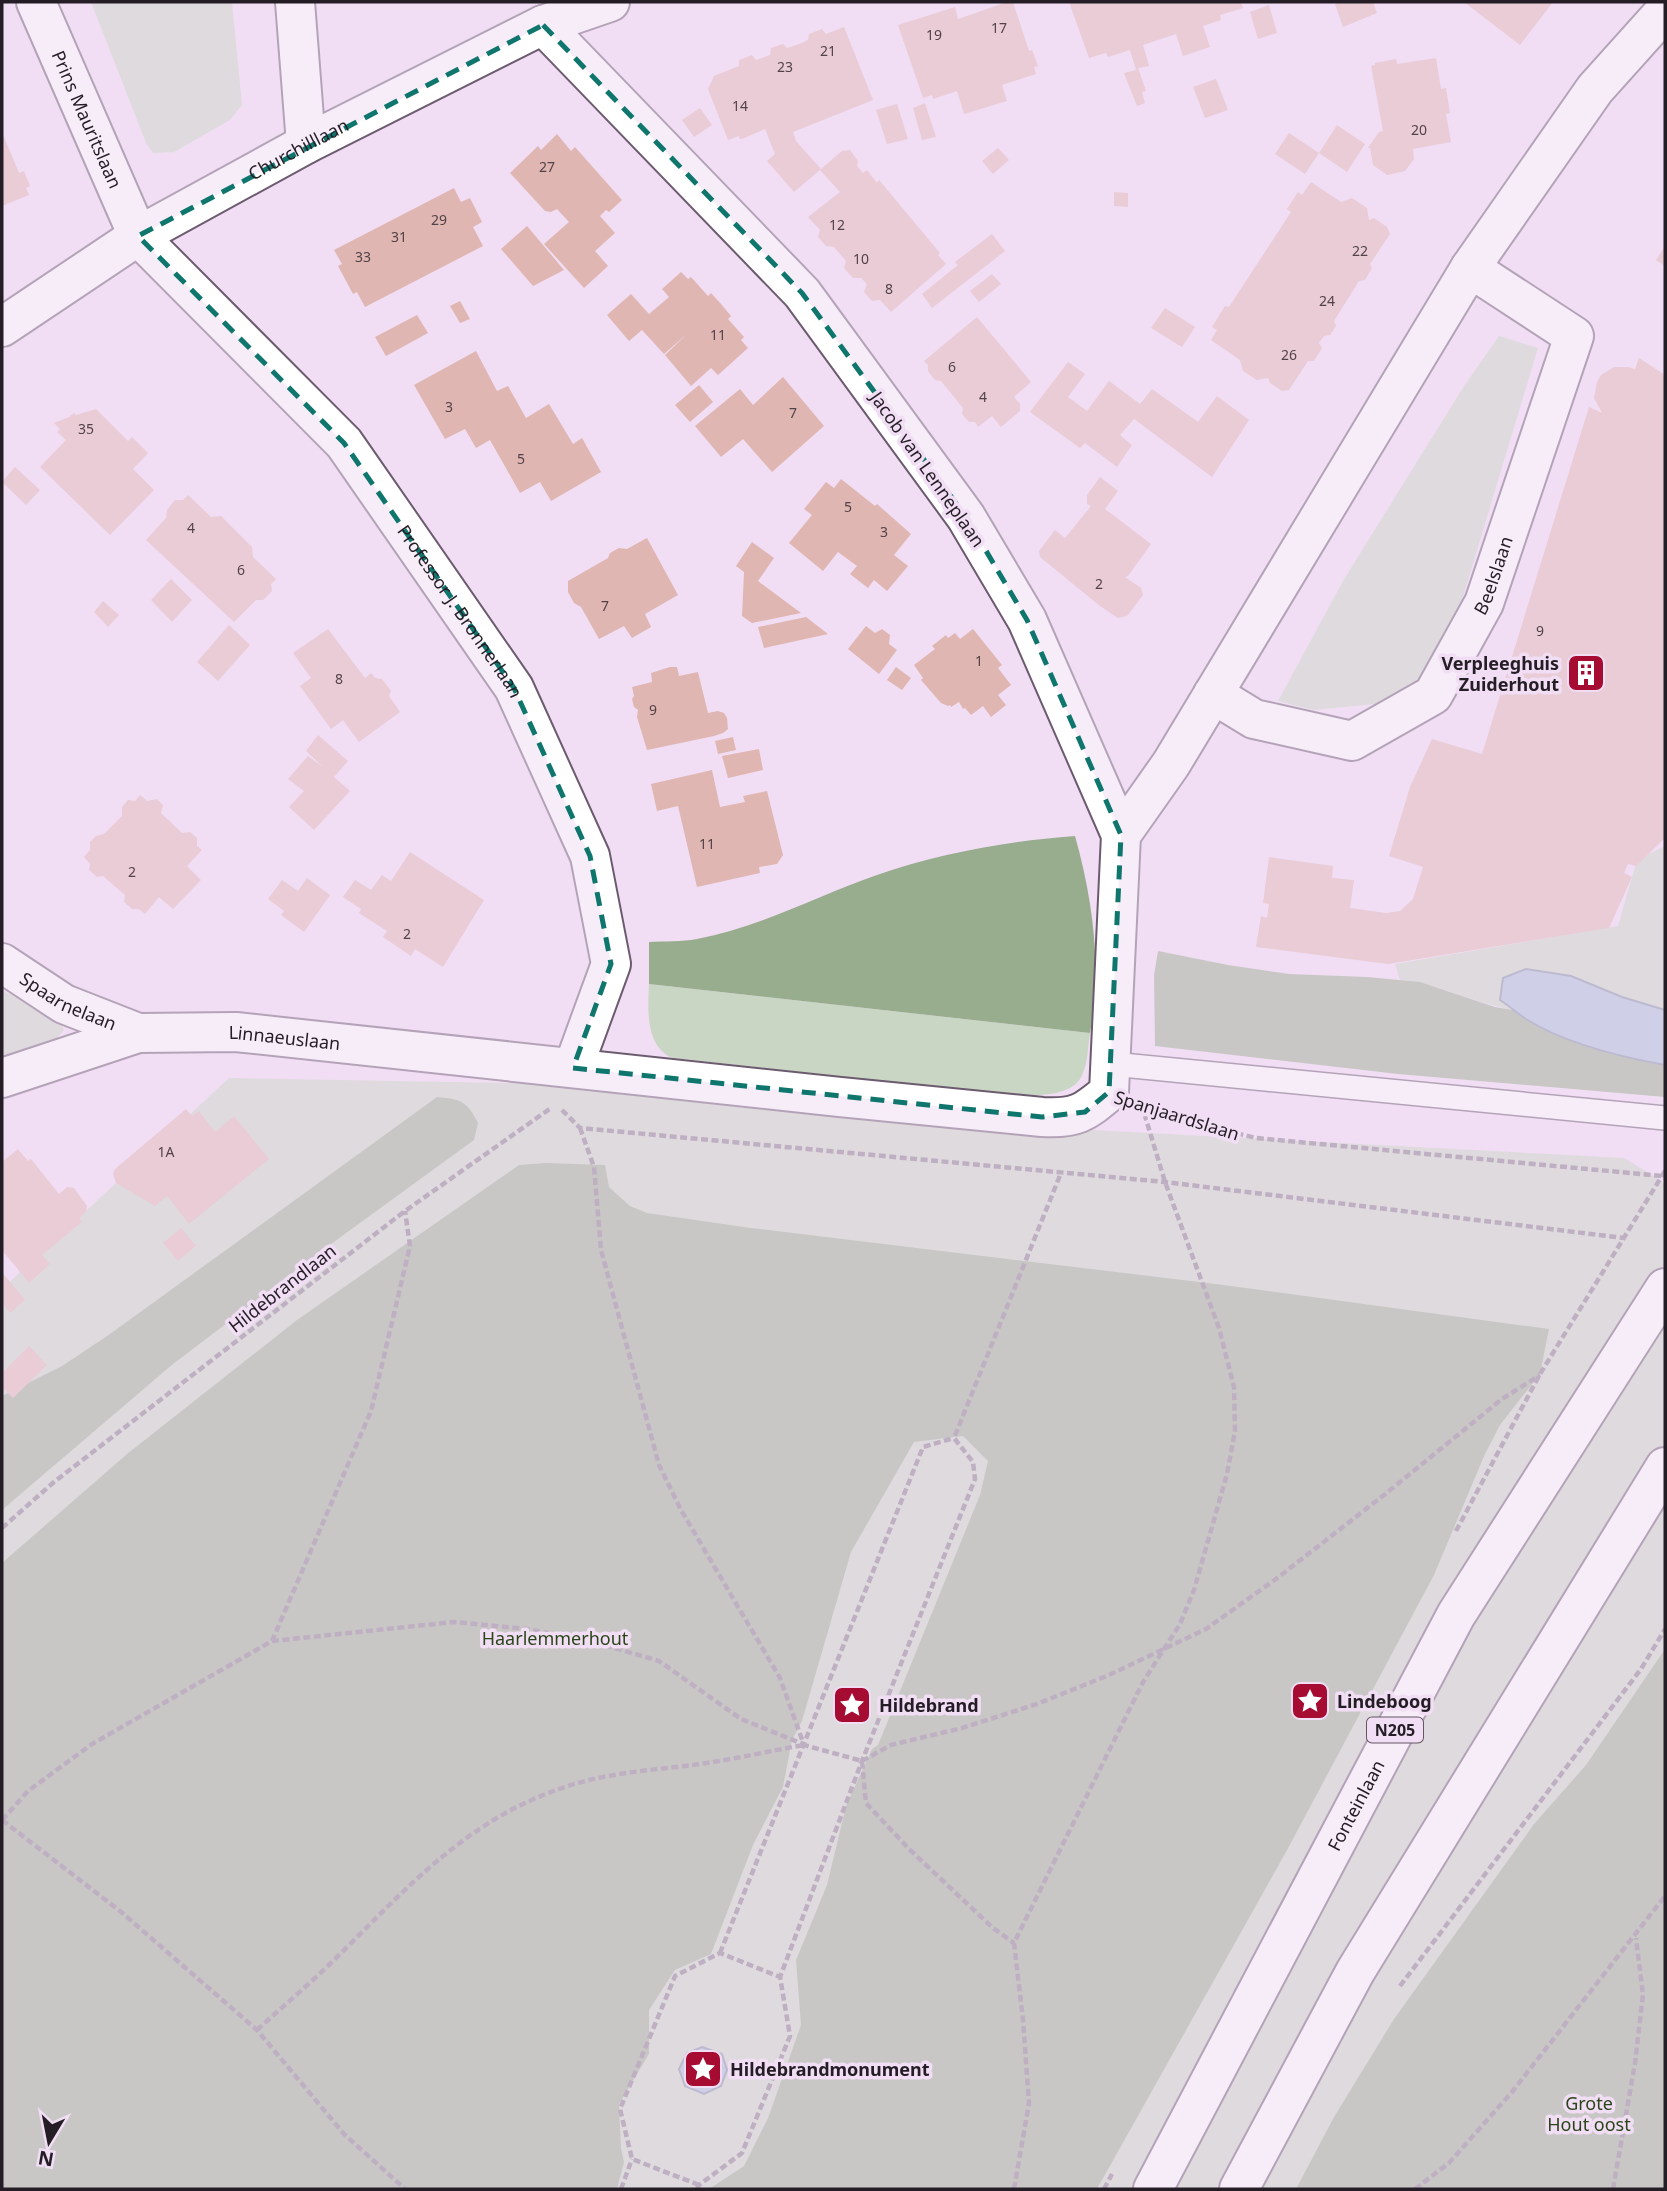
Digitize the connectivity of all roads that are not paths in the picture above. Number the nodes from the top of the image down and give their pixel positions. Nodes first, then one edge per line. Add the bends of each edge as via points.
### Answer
1 (36, 2) edge
2 (295, 2) edge
3 (610, 2) edge
4 (1665, 11) edge
5 (543, 24) junction
6 (306, 144) junction
7 (138, 236) junction
8 (1470, 268) junction
9 (2, 327) edge
10 (1213, 694) junction
11 (1121, 835) junction
12 (2, 963) edge
13 (138, 1033) junction
14 (573, 1068) junction
15 (2, 1078) edge
16 (1121, 1087) junction
17 (1665, 1118) edge
18 (1665, 1288) edge
19 (1665, 1467) edge
20 (1153, 2189) edge
21 (1239, 2189) edge

1 - 7 street, Prins Mauritslaan
2 - 6 street
3 - 5 street, Churchilllaan
4 - 8 street via 1595,89
5 - 6 street, Churchilllaan
5 - 11 street, Jacob van Lenneplaan via 802,293 966,517 1027,620
6 - 7 street, Churchilllaan
7 - 9 street, Churchilllaan
7 - 14 street, Professor J. Bronnerlaan via 344,443 514,688 590,856 611,964
8 - 10 street
8 - 10 street, Beelslaan via 1574,337 1484,603 1433,695 1352,741 1254,719
10 - 11 street
11 - 16 street, Jacob van Lenneplaan
12 - 13 street, Spaarnelaan via 64,1004
13 - 14 street, Linnaeuslaan via 236,1032
13 - 15 street, Linnaeuslaan
14 - 16 street, Spanjaardslaan via 1062,1118 1085,1112
16 - 17 lane, Spanjaardslaan
18 - 20 street, Fonteinlaan / N205 via 1456,1615
19 - 21 street via 1355,1972

